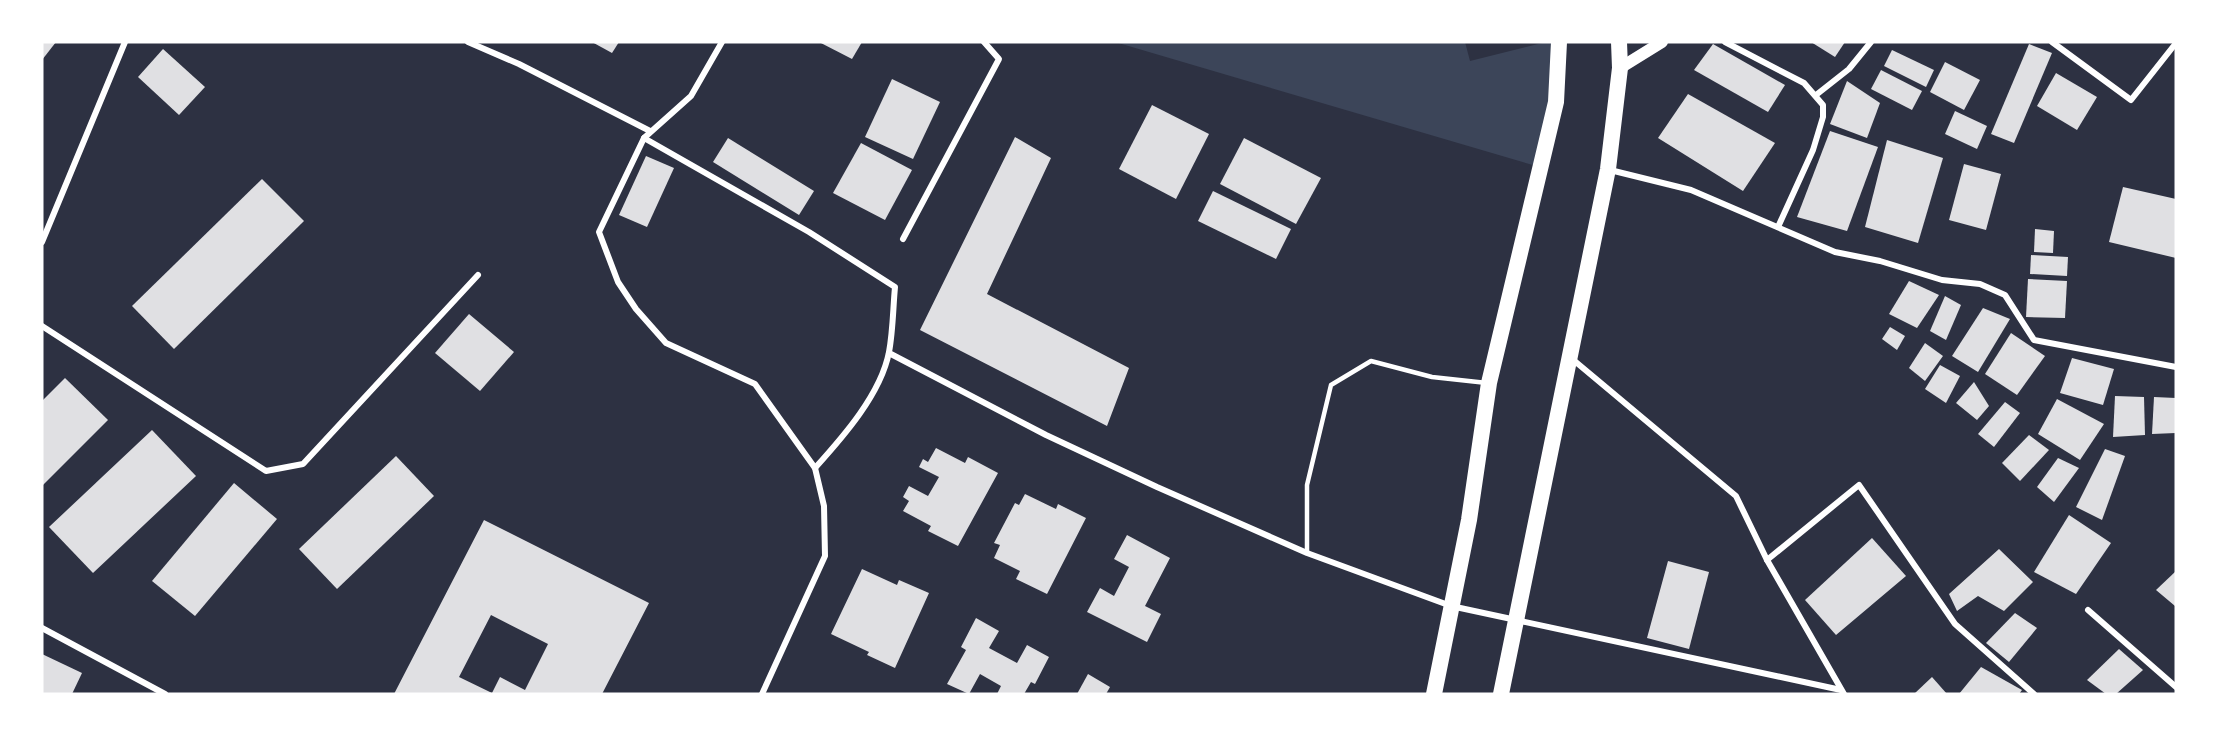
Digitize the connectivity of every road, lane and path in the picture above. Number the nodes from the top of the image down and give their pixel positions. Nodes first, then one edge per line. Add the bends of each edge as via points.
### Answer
1 (125, 42) edge
2 (468, 42) edge
3 (722, 42) edge
4 (984, 42) edge
5 (1559, 42) edge
6 (1619, 42) edge
7 (1662, 42) edge
8 (1725, 42) edge
9 (1871, 42) edge
10 (2052, 42) edge
11 (2176, 43) edge
12 (1620, 68) junction
13 (1816, 95) junction
14 (650, 130) junction
15 (644, 138) junction
16 (1608, 169) junction
17 (1778, 227) junction
18 (903, 239) dead end
19 (42, 242) edge
20 (478, 275) dead end
21 (42, 326) edge
22 (889, 353) junction
23 (1569, 356) junction
24 (2176, 367) edge
25 (1489, 383) junction
26 (815, 468) junction
27 (1307, 553) junction
28 (1767, 560) junction
29 (1451, 606) junction
30 (2088, 610) dead end
31 (1517, 618) junction
32 (42, 628) edge
33 (2176, 687) edge
34 (1843, 692) edge
35 (165, 694) edge
36 (762, 694) edge
37 (1434, 694) edge
38 (1501, 694) edge
39 (2034, 694) edge

1 - 19 street
2 - 14 street
3 - 14 street via 691,96
4 - 18 street via 999,59
5 - 25 highway via 1556,102
6 - 12 highway
7 - 12 main road
8 - 13 street via 1804,83
9 - 13 street via 1849,69
10 - 11 street via 2131,100
12 - 16 highway
13 - 17 street via 1823,105 1823,117 1813,150
14 - 15 street
15 - 22 street via 895,287
15 - 26 street via 599,232 618,282 666,343 755,384
16 - 17 street via 1691,190
16 - 23 highway
17 - 24 street via 1835,252 1942,280 1980,284 2005,295 2034,340
20 - 21 street via 303,464 266,471
22 - 26 street via 882,375 850,429
22 - 27 street via 1046,435
23 - 28 street via 1736,496
23 - 31 highway
25 - 27 lane via 1432,377 1371,361 1331,385 1308,485
25 - 29 highway via 1469,520
26 - 36 street via 824,506 825,556
27 - 29 street
28 - 34 street
28 - 39 street via 1859,485 1955,624
29 - 31 street
29 - 37 highway
30 - 33 street
31 - 34 street
31 - 38 highway
32 - 35 street

